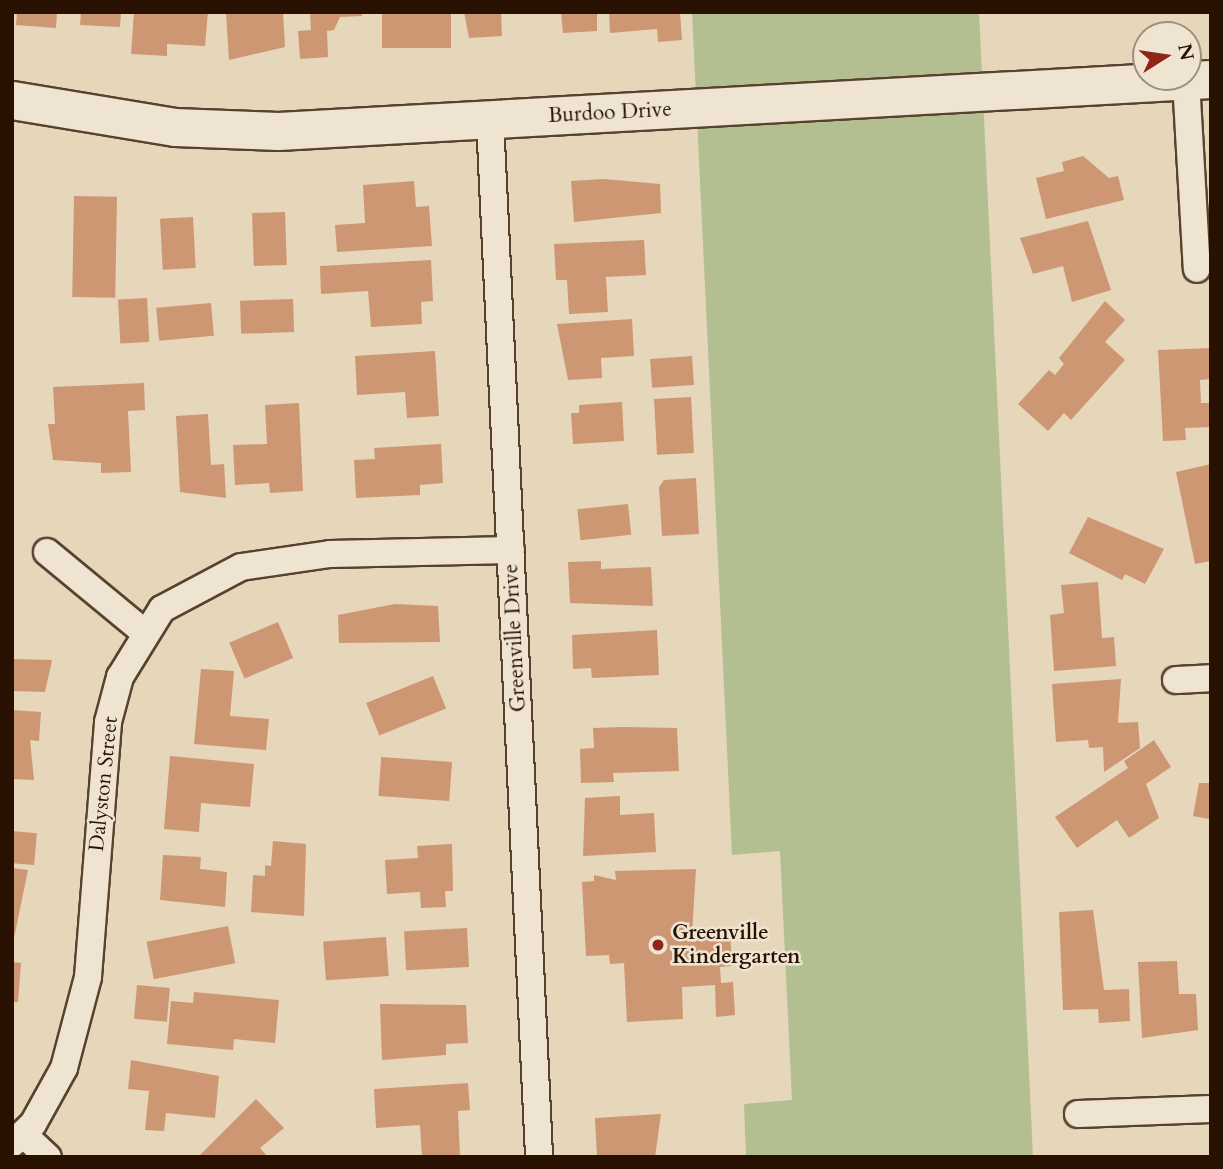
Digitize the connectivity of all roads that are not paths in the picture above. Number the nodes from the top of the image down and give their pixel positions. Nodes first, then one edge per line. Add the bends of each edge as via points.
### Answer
1 (1132, 84) edge
2 (1198, 91) edge
3 (12, 100) edge
4 (490, 120) junction
5 (1197, 269) dead end
6 (511, 550) junction
7 (47, 552) dead end
8 (145, 632) junction
9 (1211, 678) edge
10 (1176, 680) dead end
11 (1211, 1109) edge
12 (1078, 1114) dead end
13 (18, 1139) edge
14 (48, 1157) edge
15 (539, 1157) edge

1 - 4 street, Burdoo Drive
2 - 5 street
3 - 4 street, Burdoo Drive via 175,127 278,131
4 - 6 street, Greenville Drive
6 - 8 street, Dalyston Street via 330,554 241,567 162,609
6 - 15 street, Greenville Drive
7 - 8 street
8 - 13 street, Dalyston Street via 120,677 108,722 88,976 64,1068
9 - 10 street
11 - 12 street
13 - 14 street

